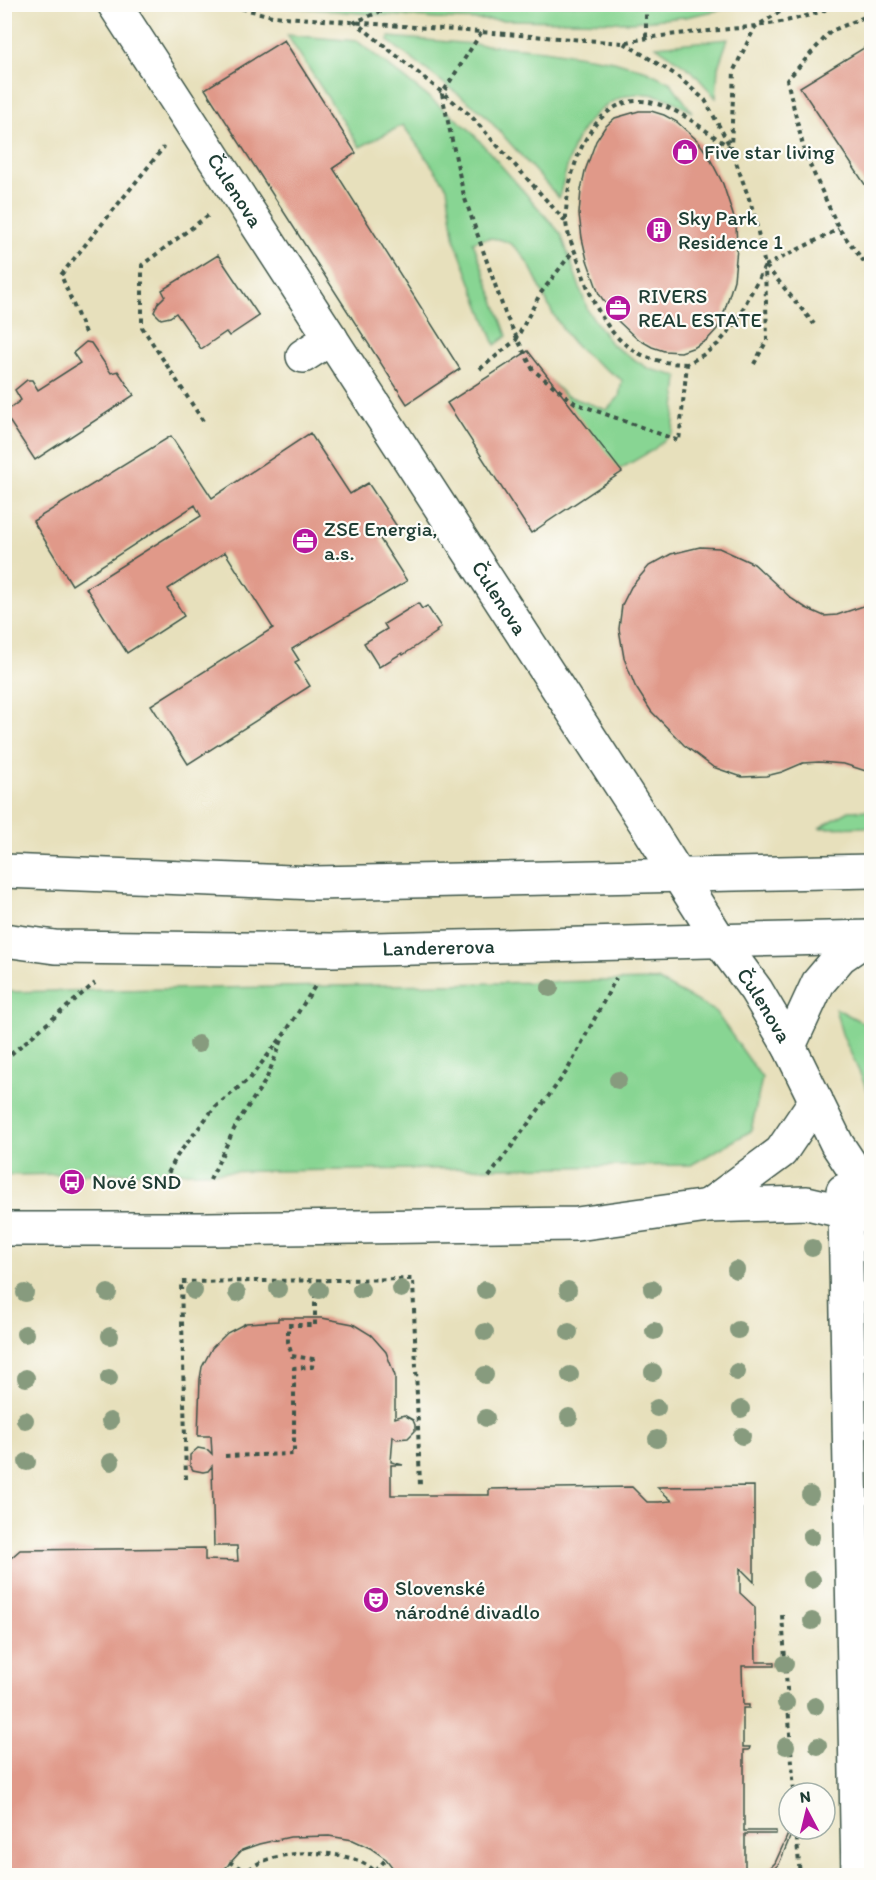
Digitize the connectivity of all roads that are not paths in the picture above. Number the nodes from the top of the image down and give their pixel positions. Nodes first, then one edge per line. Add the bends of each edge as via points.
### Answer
1 (115, 5) edge
2 (331, 338) junction
3 (303, 356) dead end
4 (4, 871) edge
5 (872, 871) edge
6 (679, 875) junction
7 (870, 937) edge
8 (4, 940) edge
9 (720, 941) junction
10 (789, 1046) junction
11 (816, 1100) junction
12 (708, 1206) junction
13 (863, 1209) edge
14 (4, 1229) edge
15 (872, 1284) edge
16 (847, 1306) junction
17 (849, 1377) junction
18 (872, 1427) edge
19 (858, 1875) edge

1 - 2 street, Čulenova
2 - 3 street
2 - 6 street, Čulenova
4 - 6 street via 316,883
5 - 6 street
6 - 9 street, Čulenova
7 - 9 street, Landererova
7 - 10 street via 840,957 818,983
8 - 9 street, Landererova via 55,947 333,950
9 - 10 street, Čulenova via 756,990
10 - 11 street, Čulenova
11 - 12 street via 781,1152
11 - 13 street, Čulenova
12 - 13 street via 807,1203
12 - 14 street via 577,1224
13 - 16 street, Čulenova
15 - 16 street
16 - 17 street, Čulenova
17 - 18 street
17 - 19 street, Čulenova

